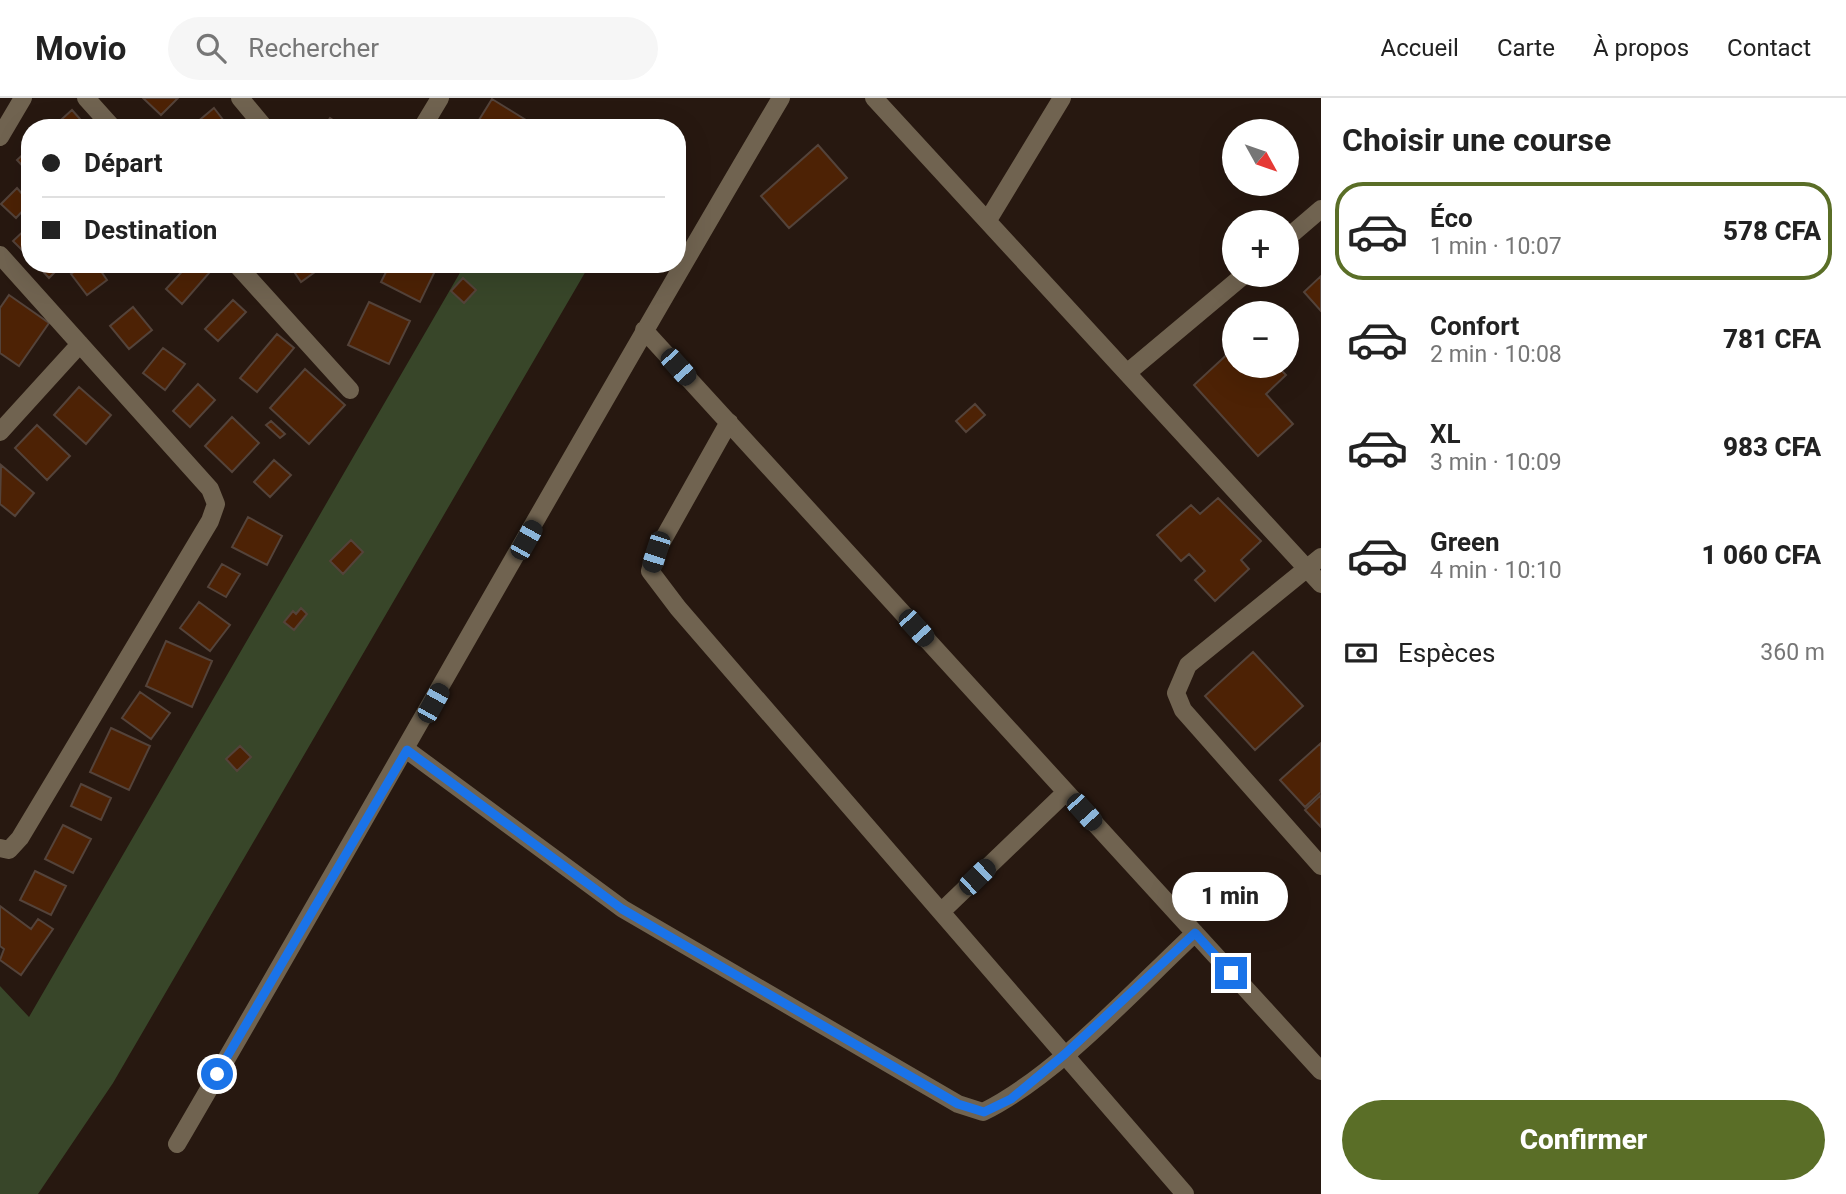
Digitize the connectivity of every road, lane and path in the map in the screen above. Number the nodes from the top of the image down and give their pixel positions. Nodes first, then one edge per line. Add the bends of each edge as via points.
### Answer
1 (23, 98) edge
2 (86, 98) edge
3 (240, 98) edge
4 (440, 98) edge
5 (781, 98) edge
6 (874, 98) edge
7 (1062, 98) edge
8 (105, 119) edge
9 (258, 119) edge
10 (427, 119) edge
11 (0, 136) edge
12 (1321, 209) edge
13 (988, 220) junction
14 (1299, 228) edge
15 (0, 255) edge
16 (686, 259) edge
17 (244, 273) edge
18 (678, 273) edge
19 (1230, 287) edge
20 (644, 330) junction
21 (80, 344) junction
22 (1127, 373) junction
23 (350, 390) dead end
24 (729, 422) junction
25 (0, 432) edge
26 (1314, 563) edge
27 (1321, 584) edge
28 (407, 750) junction
29 (1066, 792) junction
30 (0, 848) edge
31 (1321, 866) edge
32 (942, 911) junction
33 (1195, 933) junction
34 (1065, 1054) junction
35 (1321, 1071) edge
36 (177, 1143) dead end
37 (1185, 1194) edge

1 - 11 street
2 - 8 street
3 - 9 street
4 - 10 street
5 - 16 street
6 - 13 street
7 - 13 street
12 - 14 street
13 - 22 street
15 - 21 street
17 - 23 street
18 - 20 street
19 - 22 street
20 - 24 street
20 - 28 street
21 - 25 street
21 - 30 street via 210,489 216,504 20,838 9,850
22 - 26 street
24 - 29 street
24 - 32 street via 656,552 650,571
26 - 27 street
26 - 31 street via 1188,665 1176,693 1183,710
28 - 34 street via 622,909 958,1104 984,1112 1011,1099
28 - 36 street
29 - 32 street
29 - 33 street
32 - 34 street
33 - 34 street
33 - 35 street
34 - 37 street

